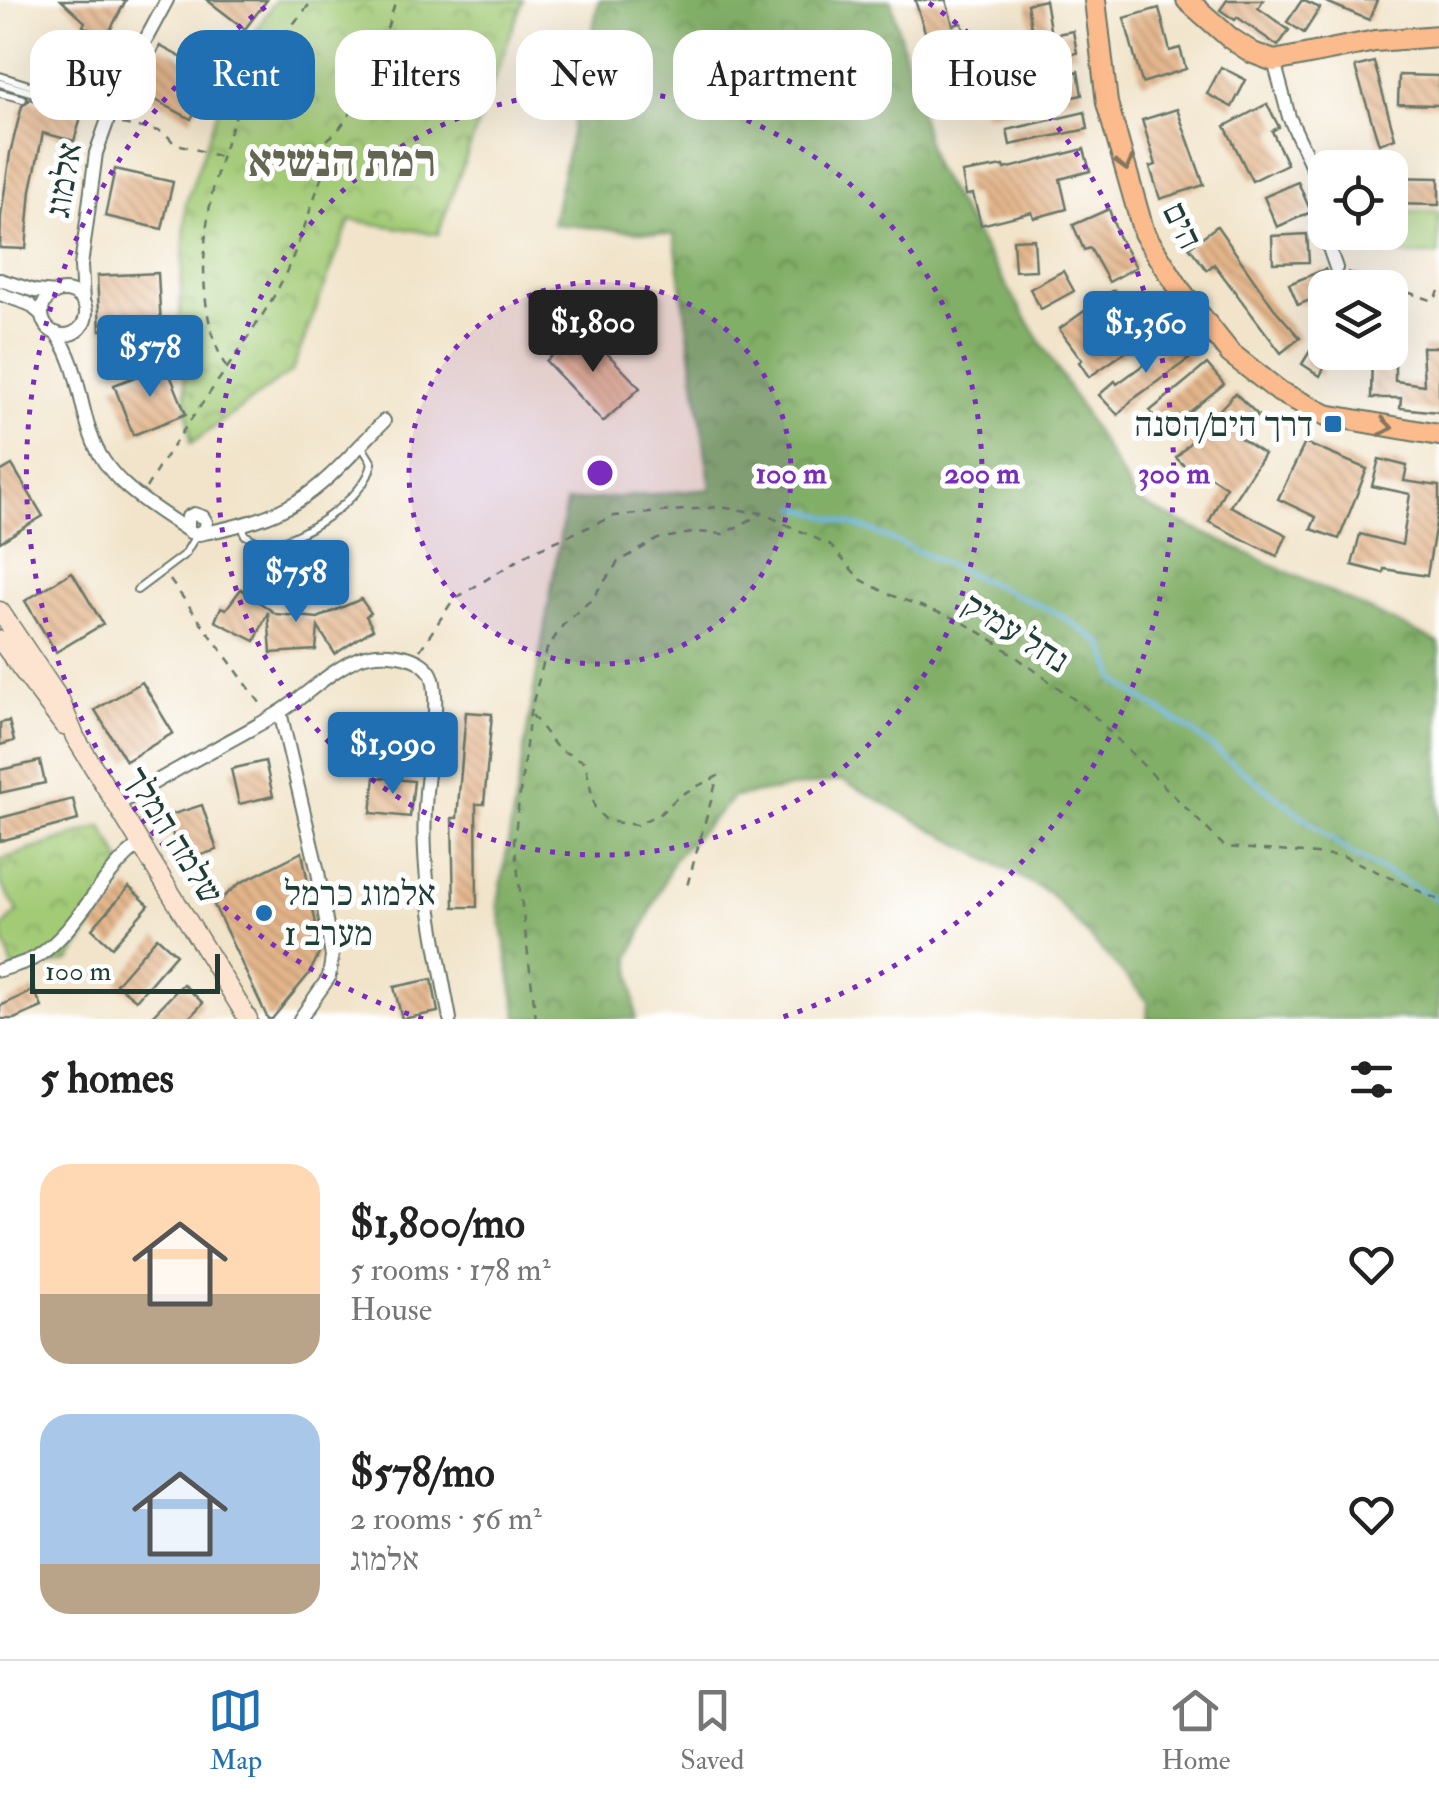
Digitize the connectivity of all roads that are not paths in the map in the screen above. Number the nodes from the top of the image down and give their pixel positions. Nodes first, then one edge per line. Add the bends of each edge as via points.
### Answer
1 (166, 0) edge
2 (1095, 0) edge
3 (1187, 0) edge
4 (1439, 36) edge
5 (1274, 61) junction
6 (0, 79) edge
7 (30, 88) edge
8 (0, 92) edge
9 (23, 99) dead end
10 (1308, 158) edge
11 (1330, 250) edge
12 (81, 266) junction
13 (1336, 268) road end
14 (0, 280) edge
15 (58, 292) junction
16 (0, 294) edge
17 (82, 302) junction
18 (42, 314) junction
19 (81, 326) junction
20 (56, 332) junction
21 (76, 369) junction
22 (384, 421) dead end
23 (1439, 436) edge
24 (361, 444) junction
25 (154, 508) junction
26 (199, 515) junction
27 (240, 525) junction
28 (194, 533) junction
29 (137, 590) dead end
30 (0, 611) edge
31 (0, 640) edge
32 (275, 715) junction
33 (75, 737) junction
34 (118, 804) junction
35 (142, 843) junction
36 (0, 970) edge
37 (248, 1019) edge
38 (300, 1019) edge
39 (450, 1019) edge

1 - 12 street, אלמוג via 106,119
2 -> 23 main road, הים via 1107,103 1144,232 1180,290 1230,353 1280,392 1326,415
3 - 5 main road via 1230,38
4 - 5 main road
5 - 10 street
6 - 7 lane
8 - 9 lane
11 - 13 street
12 - 15 street, אלמוג
12 - 17 street, אלמוג
14 - 15 street
15 - 17 street
15 - 18 street
16 - 18 street
17 - 19 street
18 - 20 street
19 - 20 street
19 - 21 street
20 - 21 street
21 - 25 street via 97,451
22 - 24 street
24 - 27 street via 308,497
24 - 27 lane via 372,463 368,478 306,531 263,546
25 - 26 street
25 - 28 street
26 - 27 street
26 - 28 street via 187,520
27 - 28 street
28 - 29 lane via 190,549
30 - 33 street, שלמה המלך via 60,700
31 - 33 street, שלמה המלך
32 - 34 street
32 - 38 street via 318,872 332,957 329,977
32 - 39 street via 360,658 414,660 430,671 436,707 423,850
33 - 34 street, שלמה המלך
34 - 35 street, שלמה המלך
35 - 36 street via 60,937 35,958
35 - 37 street, שלמה המלך

